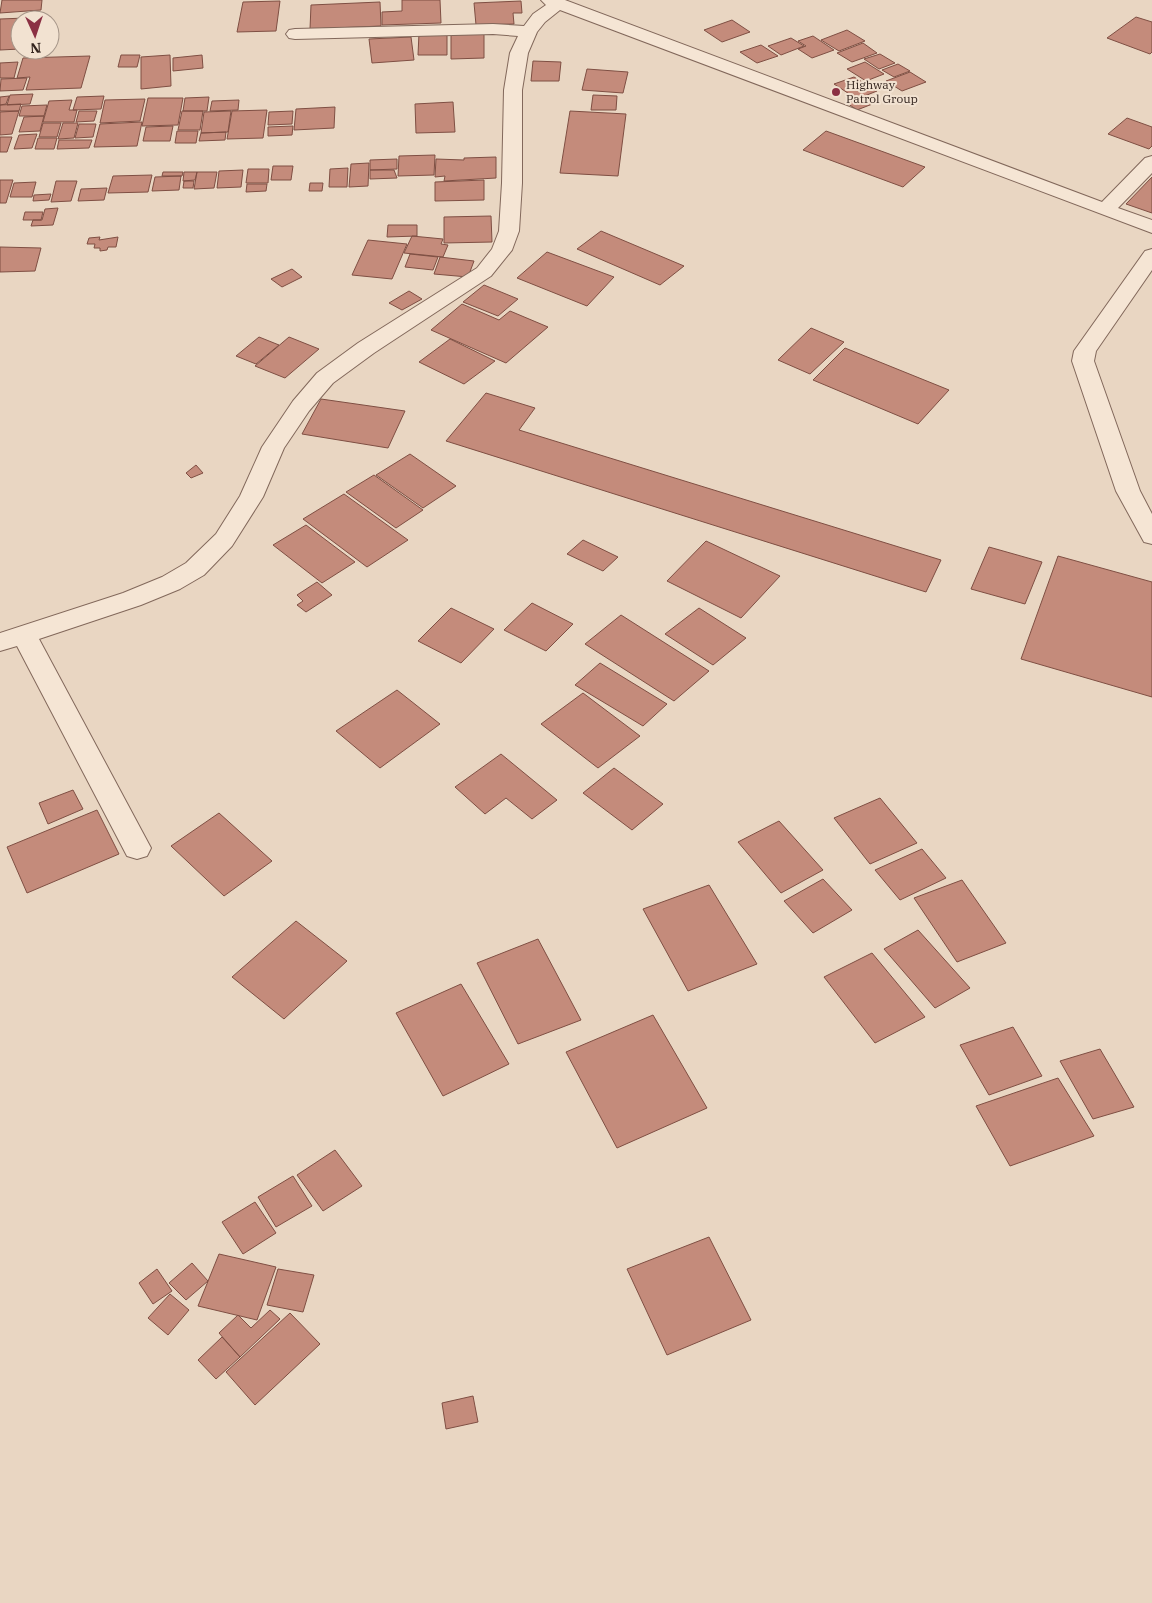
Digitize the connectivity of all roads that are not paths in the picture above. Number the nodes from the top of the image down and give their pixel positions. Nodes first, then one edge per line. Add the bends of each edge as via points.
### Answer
1 (554, 2) edge
2 (529, 30) junction
3 (295, 34) dead end
4 (1152, 162) edge
5 (1106, 209) junction
6 (1152, 227) edge
7 (1152, 255) edge
8 (1152, 536) edge
9 (12, 638) edge
10 (137, 848) dead end

1 - 2 street
1 - 5 street
2 - 3 street
2 - 9 street via 519,53 513,90 509,231 502,250 484,272 325,378 273,447 252,497 224,540 195,568 171,583 132,599
4 - 5 street
5 - 6 street
7 - 8 street via 1085,351 1083,361 1128,491
9 - 10 street

